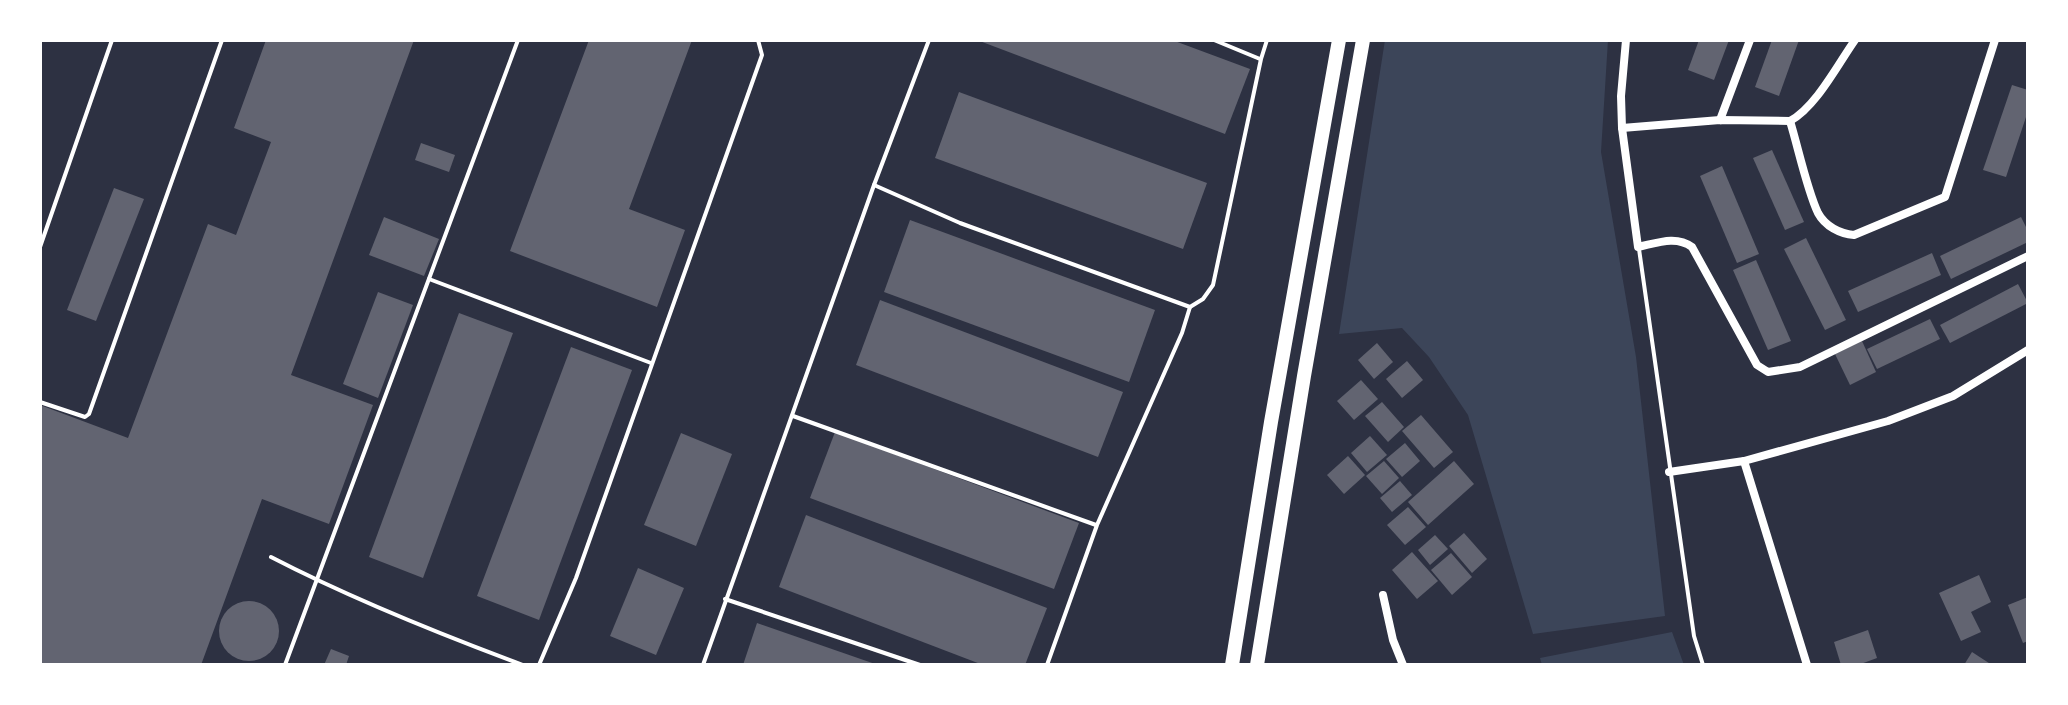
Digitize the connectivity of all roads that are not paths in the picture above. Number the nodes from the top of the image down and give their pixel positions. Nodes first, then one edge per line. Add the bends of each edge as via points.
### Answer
1 (112, 40) edge
2 (222, 40) edge
3 (518, 40) edge
4 (758, 40) edge
5 (929, 40) edge
6 (1214, 40) edge
7 (1267, 40) edge
8 (1339, 40) edge
9 (1363, 40) edge
10 (1626, 40) edge
11 (1750, 40) edge
12 (1855, 40) edge
13 (1995, 40) edge
14 (1261, 59) junction
15 (1720, 120) junction
16 (1790, 121) junction
17 (1622, 128) junction
18 (874, 185) junction
19 (40, 247) edge
20 (1638, 247) junction
21 (2028, 256) edge
22 (429, 279) junction
23 (1190, 307) junction
24 (2028, 350) edge
25 (652, 363) junction
26 (40, 402) edge
27 (793, 416) junction
28 (1744, 461) junction
29 (1669, 472) junction
30 (1097, 525) junction
31 (271, 557) dead end
32 (315, 579) junction
33 (1383, 595) dead end
34 (725, 599) junction
35 (285, 665) edge
36 (523, 665) edge
37 (539, 665) edge
38 (703, 665) edge
39 (920, 665) edge
40 (1047, 665) edge
41 (1232, 665) edge
42 (1257, 665) edge
43 (1403, 665) edge
44 (1703, 665) edge
45 (1807, 665) edge

1 - 19 lane
2 - 26 lane via 89,414
3 - 22 lane
4 - 25 lane via 762,55
5 - 18 lane
6 - 14 lane
7 - 14 lane
8 - 41 highway
9 - 42 highway
10 - 17 street
11 - 15 street
12 - 16 street via 1800,116
13 - 16 street via 1945,197 1854,235 1832,228 1819,214
14 - 23 lane via 1213,285
15 - 16 street
15 - 17 street
17 - 20 street
18 - 23 lane via 960,223
18 - 27 lane
20 - 21 street via 1683,240 1692,247 1757,365 1768,372 1800,367
20 - 29 lane
22 - 25 lane
22 - 32 lane
23 - 30 lane
24 - 28 street via 1953,396 1888,421
25 - 37 lane via 576,578
27 - 30 lane
27 - 34 lane
28 - 29 street
28 - 45 street
29 - 44 lane
30 - 40 lane
31 - 32 lane
32 - 35 lane
32 - 36 lane
33 - 43 street
34 - 38 lane
34 - 39 lane

